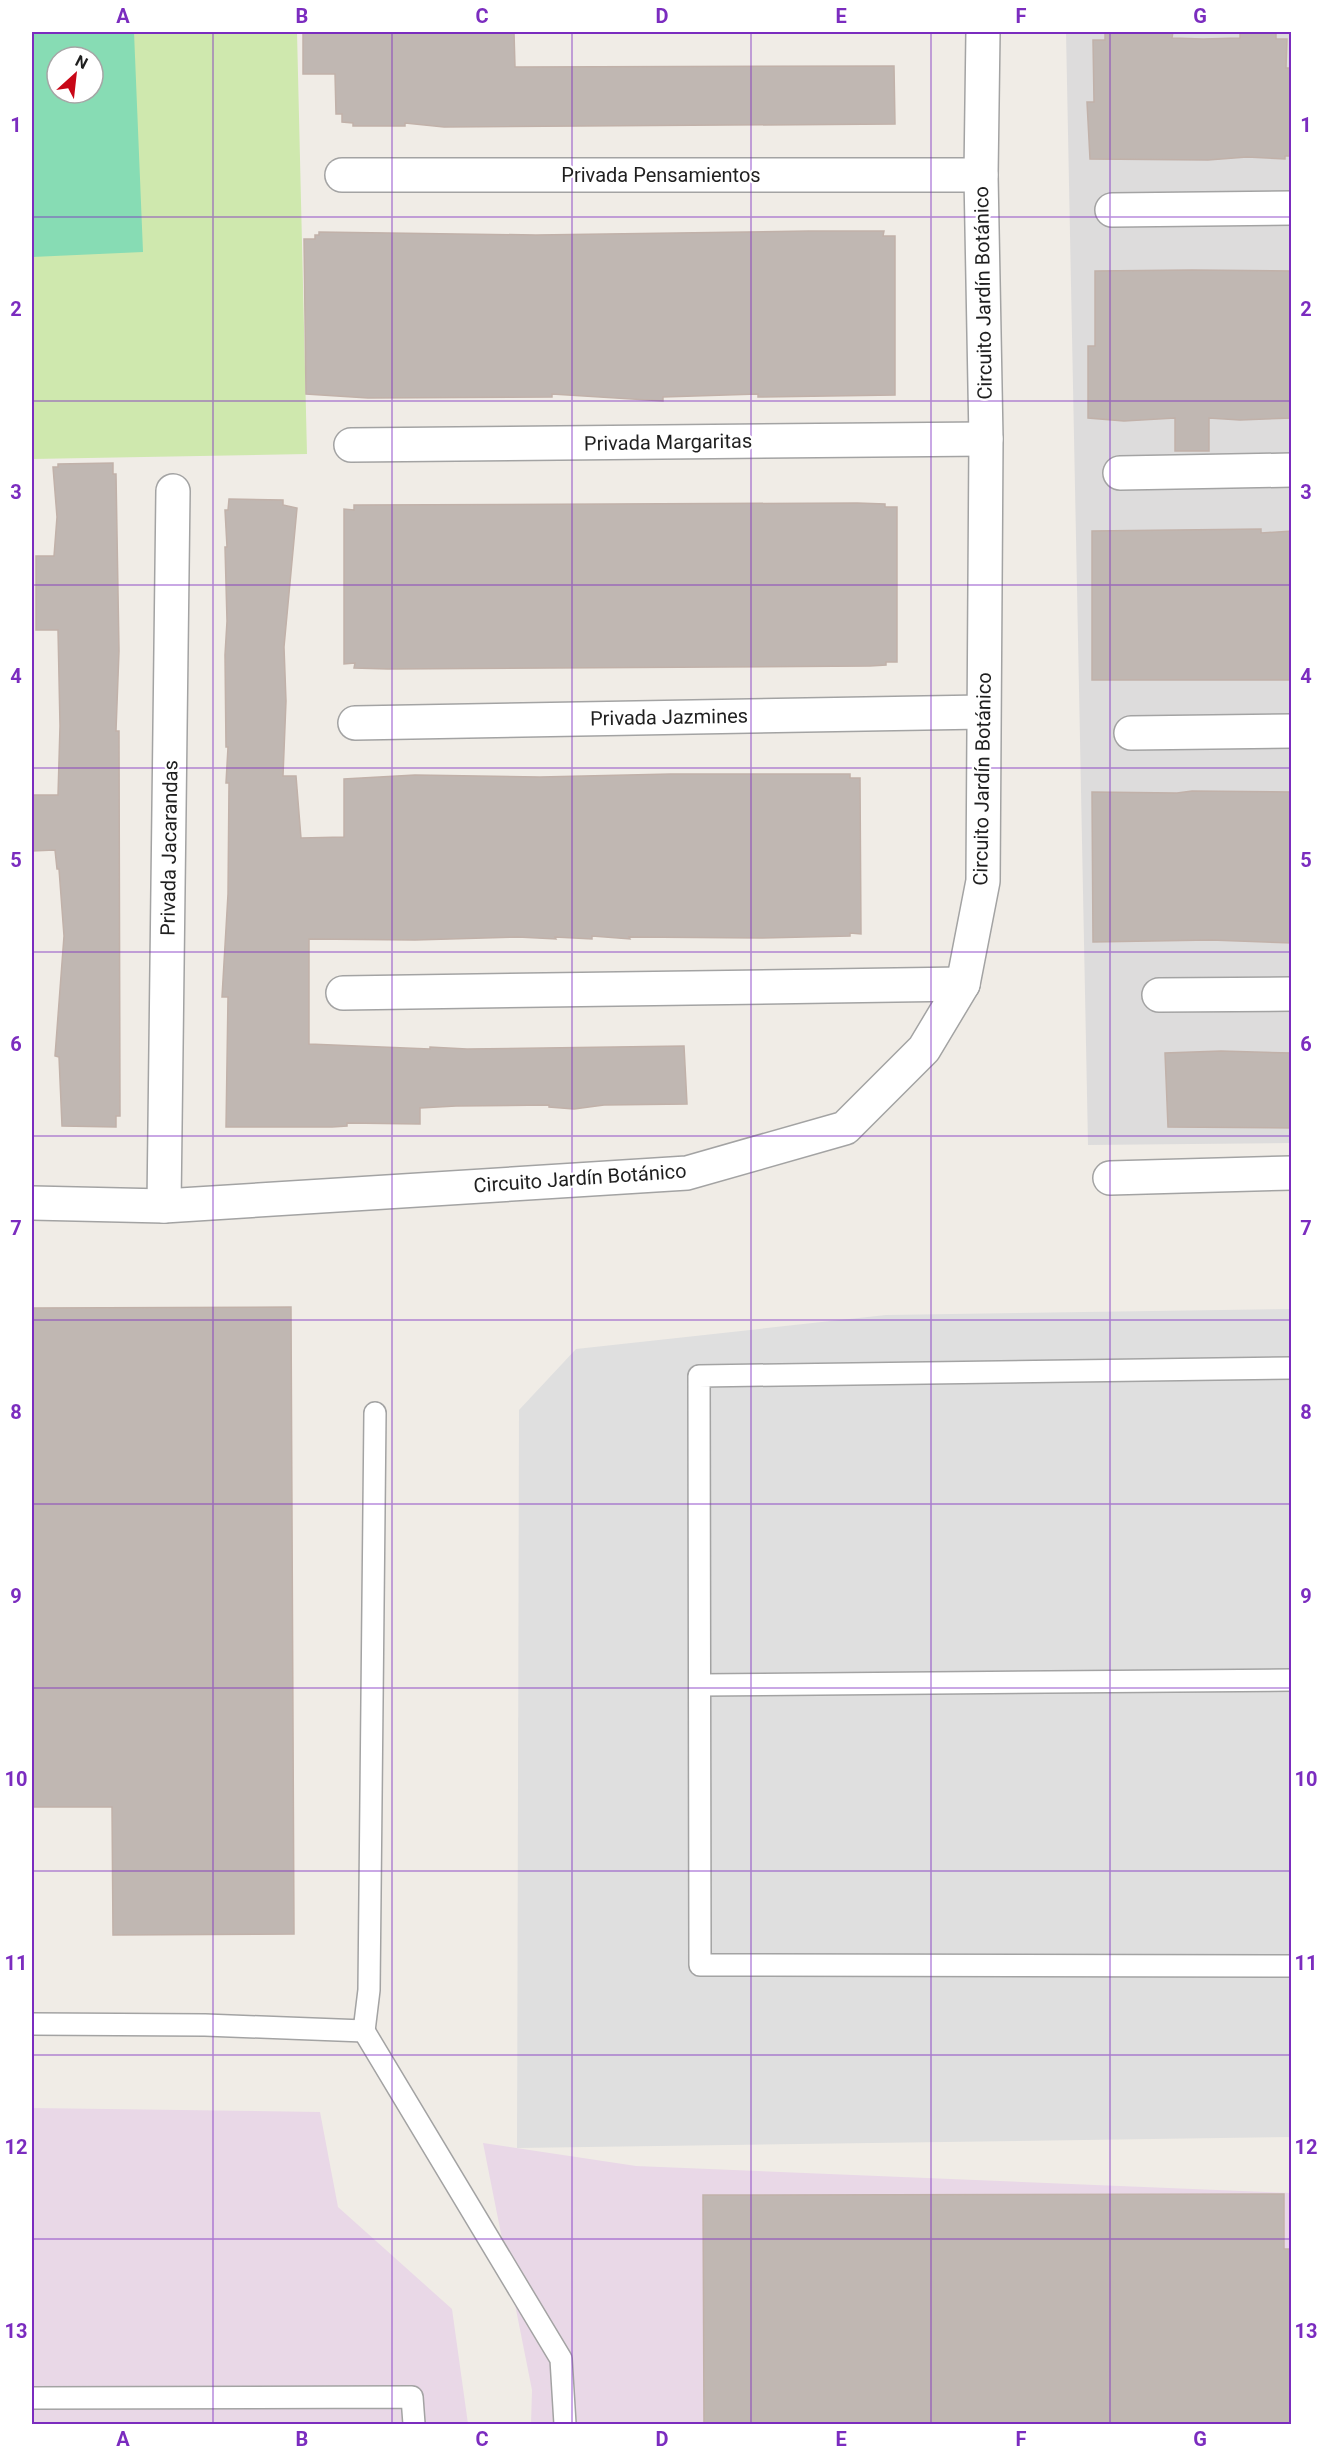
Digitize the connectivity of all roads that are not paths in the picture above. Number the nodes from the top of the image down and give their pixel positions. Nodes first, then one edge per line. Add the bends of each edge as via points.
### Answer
1 (983, 32) edge
2 (342, 175) dead end
3 (981, 175) junction
4 (1292, 208) edge
5 (1112, 210) dead end
6 (986, 439) junction
7 (351, 445) dead end
8 (1292, 470) edge
9 (1120, 472) dead end
10 (173, 491) dead end
11 (983, 712) junction
12 (355, 723) dead end
13 (1292, 730) edge
14 (1131, 733) dead end
15 (963, 984) junction
16 (343, 993) dead end
17 (1292, 994) edge
18 (1159, 995) dead end
19 (1292, 1173) edge
20 (1110, 1178) dead end
21 (32, 1203) edge
22 (164, 1206) junction
23 (1292, 1368) edge
24 (375, 1413) dead end
25 (1292, 1680) edge
26 (700, 1684) junction
27 (1292, 1966) edge
28 (32, 2024) edge
29 (364, 2031) junction
30 (32, 2398) edge
31 (414, 2424) edge
32 (565, 2424) edge

1 - 3 street, Circuito Jardín Botánico
2 - 3 street, Privada Pensamientos
3 - 6 street, Circuito Jardín Botánico
4 - 5 street
6 - 7 street, Privada Margaritas
6 - 11 street, Circuito Jardín Botánico
8 - 9 street
10 - 22 street, Privada Jacarandas
11 - 12 street, Privada Jazmines
11 - 15 street, Circuito Jardín Botánico via 983,881
13 - 14 street
15 - 16 street
15 - 22 street, Circuito Jardín Botánico via 924,1048 845,1128 687,1173
17 - 18 street
19 - 20 street
21 - 22 street, Circuito Jardín Botánico
23 - 26 lane via 699,1376
24 - 29 lane via 369,1990
25 - 26 lane
26 - 27 lane via 700,1965
28 - 29 lane
29 - 32 lane via 561,2359
30 - 31 lane via 412,2397

